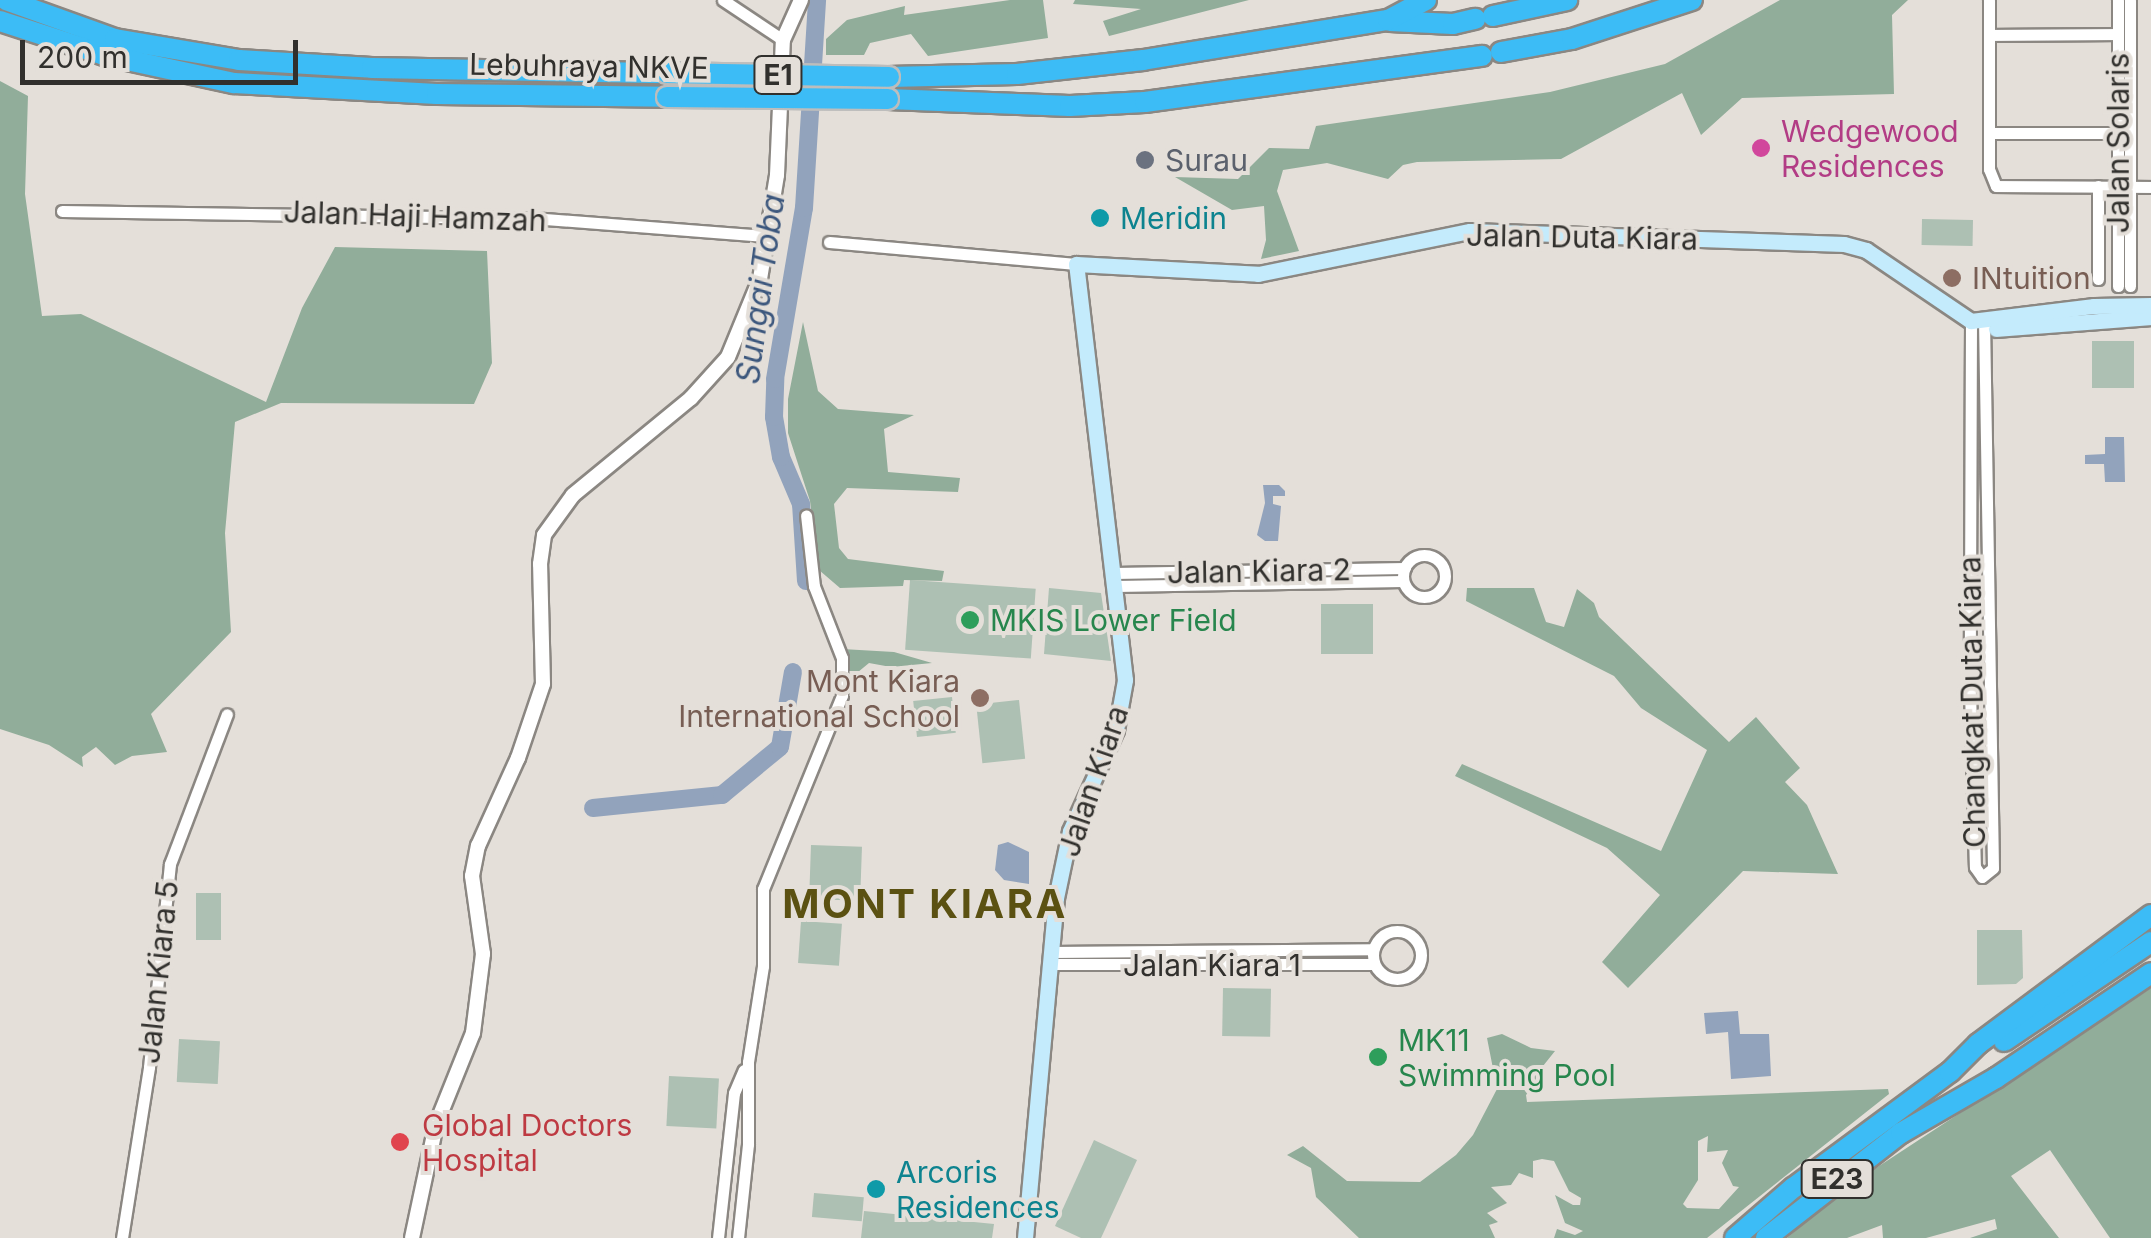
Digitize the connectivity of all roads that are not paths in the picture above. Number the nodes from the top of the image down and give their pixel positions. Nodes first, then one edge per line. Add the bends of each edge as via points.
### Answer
1 (6, 0) edge
2 (723, 0) edge
3 (801, 0) edge
4 (1426, 0) edge
5 (1567, 0) edge
6 (1692, 0) edge
7 (1989, 0) edge
8 (2118, 0) edge
9 (2130, 0) edge
10 (1388, 20) junction
11 (0, 22) edge
12 (2118, 34) junction
13 (1989, 35) junction
14 (783, 40) junction
15 (1988, 133) junction
16 (2118, 133) junction
17 (2098, 186) junction
18 (2124, 186) junction
19 (2151, 187) edge
20 (62, 211) dead end
21 (768, 236) junction
22 (828, 242) dead end
23 (1076, 264) junction
24 (2098, 278) dead end
25 (2124, 286) dead end
26 (2151, 305) edge
27 (2125, 311) junction
28 (2151, 316) edge
29 (1974, 323) junction
30 (806, 515) dead end
31 (1404, 574) dead end
32 (1115, 579) junction
33 (227, 714) dead end
34 (2151, 914) edge
35 (2151, 942) edge
36 (1373, 949) junction
37 (1051, 958) junction
38 (1374, 964) junction
39 (2151, 971) edge
40 (748, 1062) junction
41 (1950, 1072) junction
42 (1901, 1133) junction
43 (730, 1142) junction
44 (748, 1144) junction
45 (122, 1238) edge
46 (412, 1238) edge
47 (718, 1238) edge
48 (738, 1238) edge
49 (1025, 1238) edge
50 (1735, 1238) edge
51 (1766, 1238) edge

1 - 10 highway, Lebuhraya NKVE / E1, bridge via 116,39 239,60 889,77 1143,60
2 - 14 street
3 - 14 street
4 - 10 highway, Lebuhraya NKVE / E1
5 - 10 highway via 1453,24
6 - 11 highway, Lebuhraya NKVE / E1, bridge via 1572,39 1491,54 1145,102 1070,106 437,94 234,82 104,55
7 - 13 street
8 - 12 street, Jalan Solaris
9 - 18 street, Jalan Solaris
12 - 13 street
12 - 16 street, Jalan Solaris
13 - 15 street
14 - 21 street
15 - 16 street
15 - 17 street via 1988,168 1996,186
16 - 18 street, Jalan Solaris
17 - 18 street
17 - 24 street
18 - 19 street
18 - 25 street, Jalan Solaris
20 - 21 street, Jalan Haji Hamzah via 532,218
21 - 46 street via 760,279 728,357 691,398 573,495 544,535 543,684 478,846 472,876 483,954 473,1033 436,1125
22 - 23 street, Jalan Duta Kiara
23 - 29 main road, Jalan Duta Kiara via 1258,274 1470,231 1844,244 1866,250
23 - 32 main road, Jalan Kiara
26 - 27 main road
27 - 28 main road
27 - 29 main road
29 - 29 street, Changkat Duta Kiara via 1993,868 1982,877 1975,868 1970,683
30 - 40 street via 814,586 842,658 842,696 767,874 763,966
31 - 32 street, Jalan Kiara 2
32 - 37 main road, Jalan Kiara via 1126,662 1123,706 1070,831
33 - 45 street, Jalan Kiara 5 via 170,864
34 - 41 highway
35 - 41 highway
36 - 37 street, Jalan Kiara 1
36 - 38 street
36 - 38 street via 1381,936 1404,932 1421,956 1414,972 1399,979 1384,976
37 - 38 street, Jalan Kiara 1
37 - 49 main road, Jalan Kiara
39 - 42 highway via 1996,1078
39 - 42 highway via 2076,1007
40 - 43 street via 734,1093
40 - 44 street
41 - 50 highway, E23
42 - 51 highway, E23
43 - 44 street
43 - 47 street
44 - 48 street

